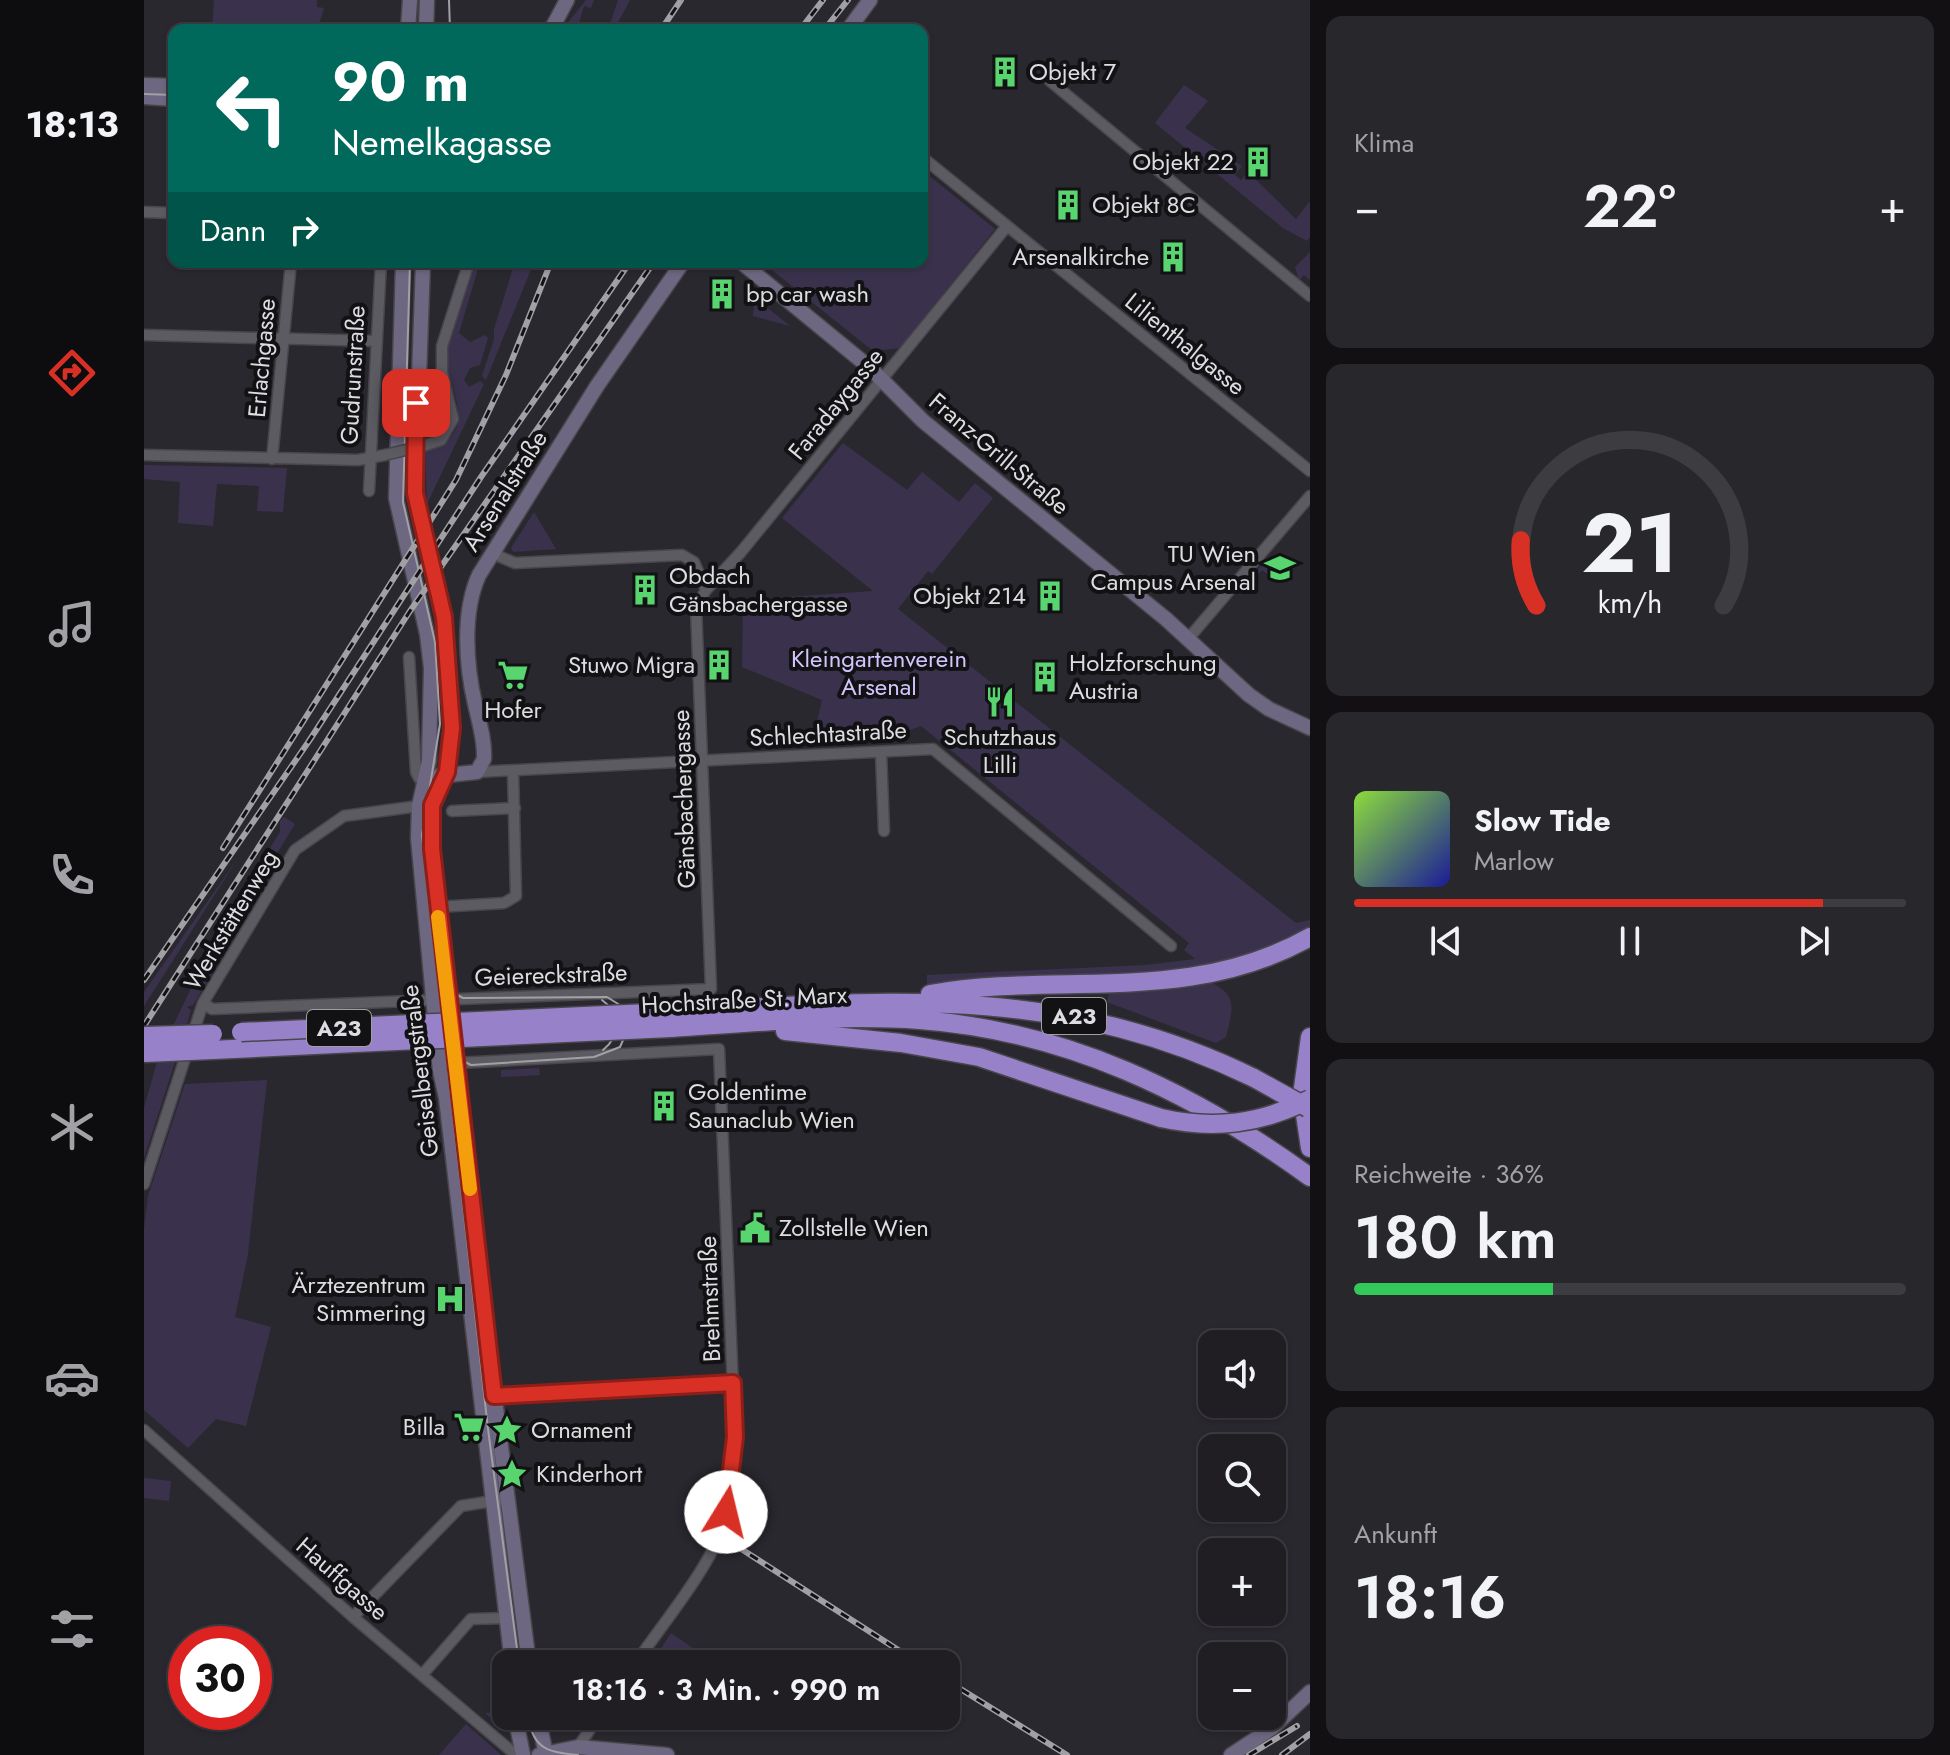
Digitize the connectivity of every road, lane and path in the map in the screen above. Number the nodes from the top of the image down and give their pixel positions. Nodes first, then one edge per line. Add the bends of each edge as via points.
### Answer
1 (410, 0) edge
2 (427, 0) edge
3 (567, 0) edge
4 (870, 0) edge
5 (408, 24) edge
6 (426, 24) edge
7 (554, 24) edge
8 (852, 24) edge
9 (1050, 81) dead end
10 (144, 85) edge
11 (168, 86) edge
12 (144, 97) edge
13 (168, 99) edge
14 (928, 162) edge
15 (144, 212) edge
16 (168, 213) edge
17 (1007, 226) junction
18 (290, 268) edge
19 (381, 268) edge
20 (403, 268) edge
21 (423, 268) edge
22 (467, 268) edge
23 (679, 268) edge
24 (748, 268) edge
25 (1310, 296) edge
26 (144, 335) edge
27 (283, 338) junction
28 (377, 341) junction
29 (881, 380) junction
30 (144, 455) edge
31 (272, 459) junction
32 (371, 459) junction
33 (1310, 471) edge
34 (369, 491) dead end
35 (1310, 496) edge
36 (491, 553) junction
37 (706, 590) junction
38 (696, 607) joint
39 (1188, 639) junction
40 (409, 657) dead end
41 (1233, 678) junction
42 (1310, 718) edge
43 (1310, 728) edge
44 (881, 752) junction
45 (703, 760) junction
46 (513, 771) junction
47 (477, 772) junction
48 (446, 775) junction
49 (426, 778) junction
50 (425, 808) junction
51 (515, 808) junction
52 (452, 811) dead end
53 (884, 831) dead end
54 (437, 907) junction
55 (1310, 937) edge
56 (1171, 946) dead end
57 (711, 989) joint
58 (450, 999) junction
59 (433, 1000) junction
60 (884, 1002) junction
61 (203, 1003) junction
62 (727, 1025) junction
63 (144, 1036) edge
64 (1310, 1037) edge
65 (144, 1053) edge
66 (457, 1063) junction
67 (1310, 1099) edge
68 (1310, 1109) edge
69 (1310, 1148) edge
70 (1310, 1177) edge
71 (144, 1184) edge
72 (733, 1383) junction
73 (494, 1396) junction
74 (144, 1430) edge
75 (500, 1500) junction
76 (353, 1617) junction
77 (507, 1618) junction
78 (510, 1650) edge
79 (527, 1650) edge
80 (644, 1650) edge
81 (422, 1675) junction
82 (1310, 1692) edge
83 (518, 1730) edge
84 (540, 1730) edge
85 (590, 1730) edge
86 (578, 1747) junction
87 (543, 1754) edge
88 (516, 1755) edge
89 (523, 1755) edge
90 (667, 1755) edge
91 (1231, 1755) edge

1 - 5 main road
2 - 6 main road
3 - 7 main road
4 - 8 main road
9 - 25 street
10 - 11 main road
12 - 13 main road
14 - 17 street, Lilienthalgasse
15 - 16 street
17 - 29 street, Faradaygasse
17 - 33 street, Lilienthalgasse
18 - 27 street, Erlachgasse
19 - 28 street, Gudrunstraße
20 - 49 main road, Gudrunstraße via 396,498 429,646
21 - 48 main road via 414,482 446,631 452,737
22 - 32 street, bridge via 442,346 453,419 445,435
23 - 36 main road, Arsenalstraße
24 - 29 main road, Franz-Grill-Straße
26 - 27 street
27 - 28 street
27 - 31 street, Erlachgasse
28 - 32 street, Gudrunstraße
29 - 37 street, Faradaygasse
29 - 39 main road, Franz-Grill-Straße via 923,421
30 - 31 street
31 - 32 street
32 - 34 street, Gudrunstraße
35 - 39 street
36 - 37 street via 511,563 689,557
36 - 47 main road, Arsenalstraße via 469,612 471,685 485,752
37 - 38 street, Faradaygasse
38 - 45 street, Gänsbachergasse
39 - 41 main road, Franz-Grill-Straße
40 - 49 street via 416,772
41 - 42 main road, Franz-Grill-Straße
41 - 43 main road, Franz-Grill-Straße via 1269,709
44 - 45 street, Schlechtastraße
44 - 53 street
44 - 56 street, Schlechtastraße via 933,749
45 - 46 street, Schlechtastraße
45 - 57 street, Gänsbachergasse
46 - 47 street, Schlechtastraße
46 - 51 street
47 - 48 main road
48 - 49 main road
48 - 50 main road
49 - 50 main road, Gudrunstraße
50 - 54 main road, Geiselbergstraße
50 - 59 main road, Geiselbergstraße
50 - 61 street, Werkstättenweg via 344,816 303,842
51 - 52 street
51 - 54 street via 514,899
54 - 58 main road, Geiselbergstraße
55 - 60 highway via 1278,954 1196,979 953,990
57 - 58 street, Geiereckstraße
58 - 59 street, Geiereckstraße
58 - 66 main road, Geiselbergstraße
59 - 61 street, Geiereckstraße via 212,1009
59 - 75 main road, Geiselbergstraße
60 - 63 highway, Hochstraße St. Marx / A23, bridge
60 - 68 highway, Hochstraße St. Marx / A23, bridge via 1011,1006 1115,1025 1217,1060
61 - 71 street, Werkstättenweg
62 - 65 highway, Hochstraße St. Marx / A23, bridge
62 - 67 highway, bridge via 901,1043 979,1057 1183,1123 1243,1123
62 - 70 highway, Hochstraße St. Marx / A23 via 920,1020 1040,1041 1168,1087
64 - 69 highway via 1302,1095
66 - 72 street, Brehmstraße via 719,1049
66 - 73 main road, Geiselbergstraße
72 - 73 street
72 - 80 street, Brehmstraße via 731,1493 721,1530
73 - 75 main road, Geiselbergstraße
74 - 76 street, Hauffgasse
75 - 76 street via 461,1506
75 - 77 main road, Geiselbergstraße
75 - 79 main road, Geiselbergstraße
76 - 81 street, Hauffgasse
77 - 78 main road, Geiselbergstraße
77 - 81 street via 471,1619
81 - 88 street, Hauffgasse
82 - 91 main road via 1272,1728
83 - 89 main road
84 - 87 main road
85 - 86 street
86 - 87 main road
86 - 90 main road

